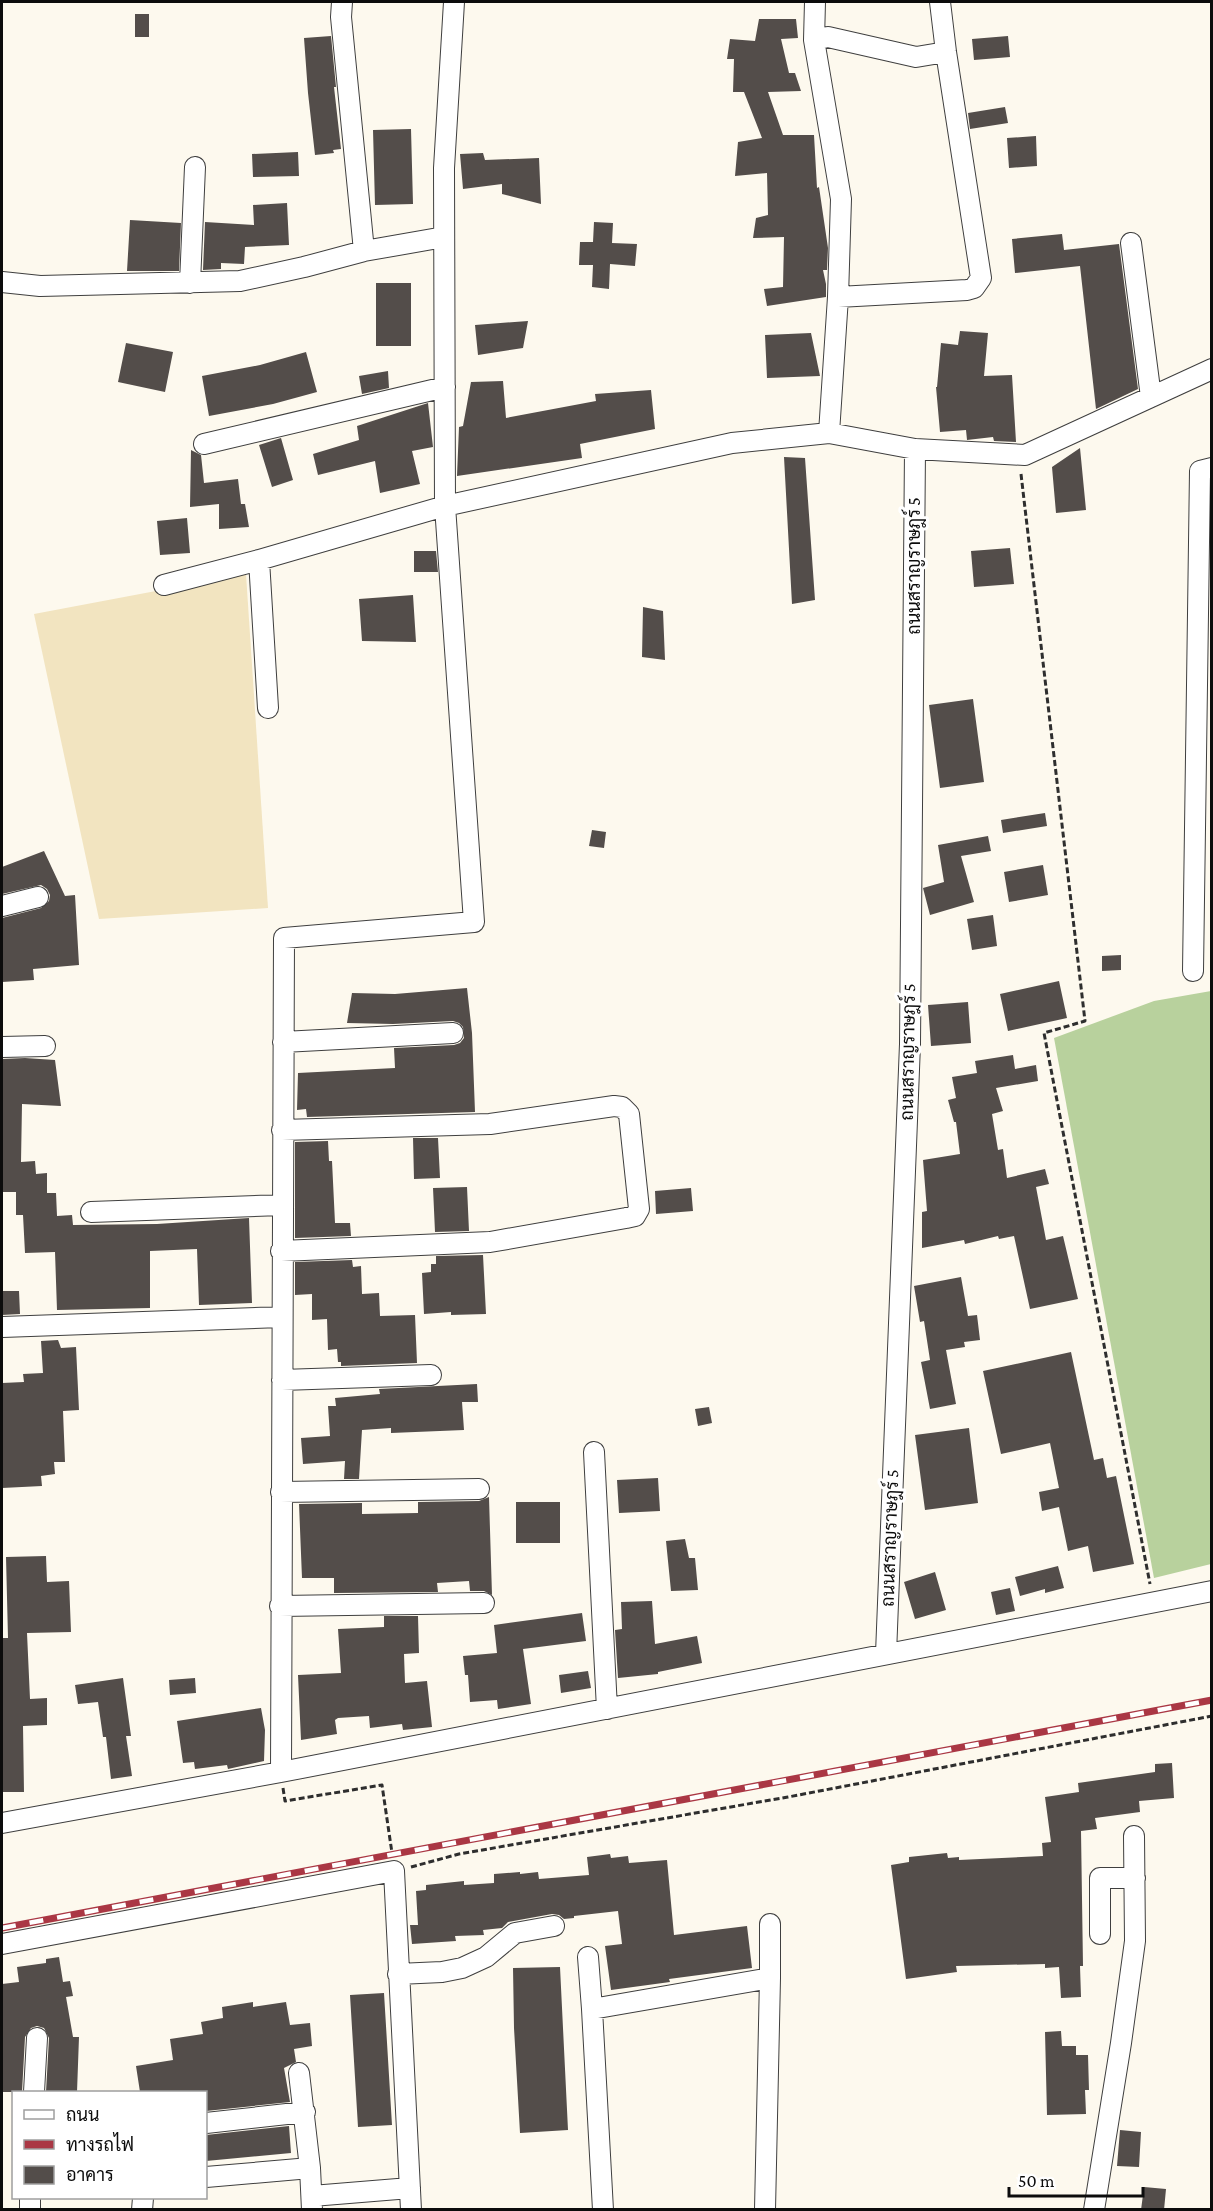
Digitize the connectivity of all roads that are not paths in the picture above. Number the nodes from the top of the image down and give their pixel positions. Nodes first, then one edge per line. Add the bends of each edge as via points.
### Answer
1 (342, 2) edge
2 (454, 2) edge
3 (815, 2) edge
4 (940, 2) edge
5 (814, 40) junction
6 (946, 52) junction
7 (195, 167) dead end
8 (444, 237) junction
9 (1131, 243) dead end
10 (364, 251) junction
11 (2, 282) edge
12 (190, 283) junction
13 (838, 297) junction
14 (1212, 369) edge
15 (445, 387) junction
16 (1151, 397) junction
17 (830, 433) junction
18 (204, 444) dead end
19 (915, 449) junction
20 (1212, 468) edge
21 (445, 506) junction
22 (259, 560) junction
23 (164, 585) dead end
24 (268, 708) dead end
25 (38, 897) dead end
26 (2, 906) edge
27 (1193, 970) dead end
28 (453, 1033) dead end
29 (283, 1042) junction
30 (45, 1046) dead end
31 (2, 1047) edge
32 (282, 1130) junction
33 (281, 1205) junction
34 (91, 1212) dead end
35 (281, 1251) junction
36 (281, 1317) junction
37 (2, 1327) edge
38 (431, 1375) dead end
39 (282, 1380) junction
40 (594, 1452) dead end
41 (479, 1489) dead end
42 (281, 1492) junction
43 (1212, 1591) edge
44 (484, 1603) dead end
45 (280, 1606) junction
46 (886, 1654) junction
47 (608, 1709) junction
48 (281, 1772) junction
49 (2, 1822) edge
50 (1134, 1836) dead end
51 (1135, 1878) junction
52 (770, 1924) dead end
53 (554, 1926) dead end
54 (1100, 1934) dead end
55 (2, 1944) edge
56 (588, 1957) dead end
57 (398, 1974) junction
58 (770, 1978) junction
59 (592, 2008) junction
60 (37, 2038) dead end
61 (299, 2073) dead end
62 (34, 2091) edge
63 (305, 2112) junction
64 (207, 2123) edge
65 (310, 2168) junction
66 (207, 2177) edge
67 (410, 2188) junction
68 (312, 2203) edge
69 (411, 2210) edge
70 (603, 2210) edge
71 (765, 2210) edge
72 (1094, 2210) edge

1 - 10 street
2 - 8 street
3 - 5 street
4 - 6 street
5 - 6 street via 828,37 916,57
5 - 13 street via 841,199
6 - 13 street via 981,278 974,288 967,290
7 - 12 street
8 - 10 street
8 - 15 street
9 - 16 street
10 - 12 street via 240,281
11 - 12 street via 40,286
13 - 17 street
14 - 16 street
15 - 18 street
15 - 21 street
16 - 19 street via 1025,455
17 - 19 street
17 - 21 street via 732,443
19 - 46 street, ถนนสราญราษฎร์ 5 via 910,1044
20 - 27 street via 1200,471
21 - 22 street
21 - 29 street via 474,922 284,938
22 - 23 street
22 - 24 street
25 - 26 street
28 - 29 street
29 - 32 street
30 - 31 street
32 - 33 street
32 - 35 street via 490,1124 622,1107 629,1114 639,1209 635,1216 626,1218 490,1242
33 - 34 street
33 - 35 street
35 - 36 street
36 - 37 street
36 - 39 street
38 - 39 street
39 - 42 street
40 - 47 street
41 - 42 street
42 - 45 street
43 - 46 street
44 - 45 street
45 - 48 street
46 - 47 street
47 - 48 street
48 - 49 street
50 - 51 street
51 - 54 street via 1100,1872
51 - 72 street via 1135,1941
52 - 58 street
53 - 57 street via 514,1933 486,1958 462,1968
55 - 57 street via 393,1871
56 - 59 street
57 - 67 street
58 - 59 street
58 - 71 street
59 - 70 street
60 - 62 street
61 - 63 street
63 - 64 street
63 - 65 street
65 - 66 street
65 - 68 street
67 - 68 street
67 - 69 street

